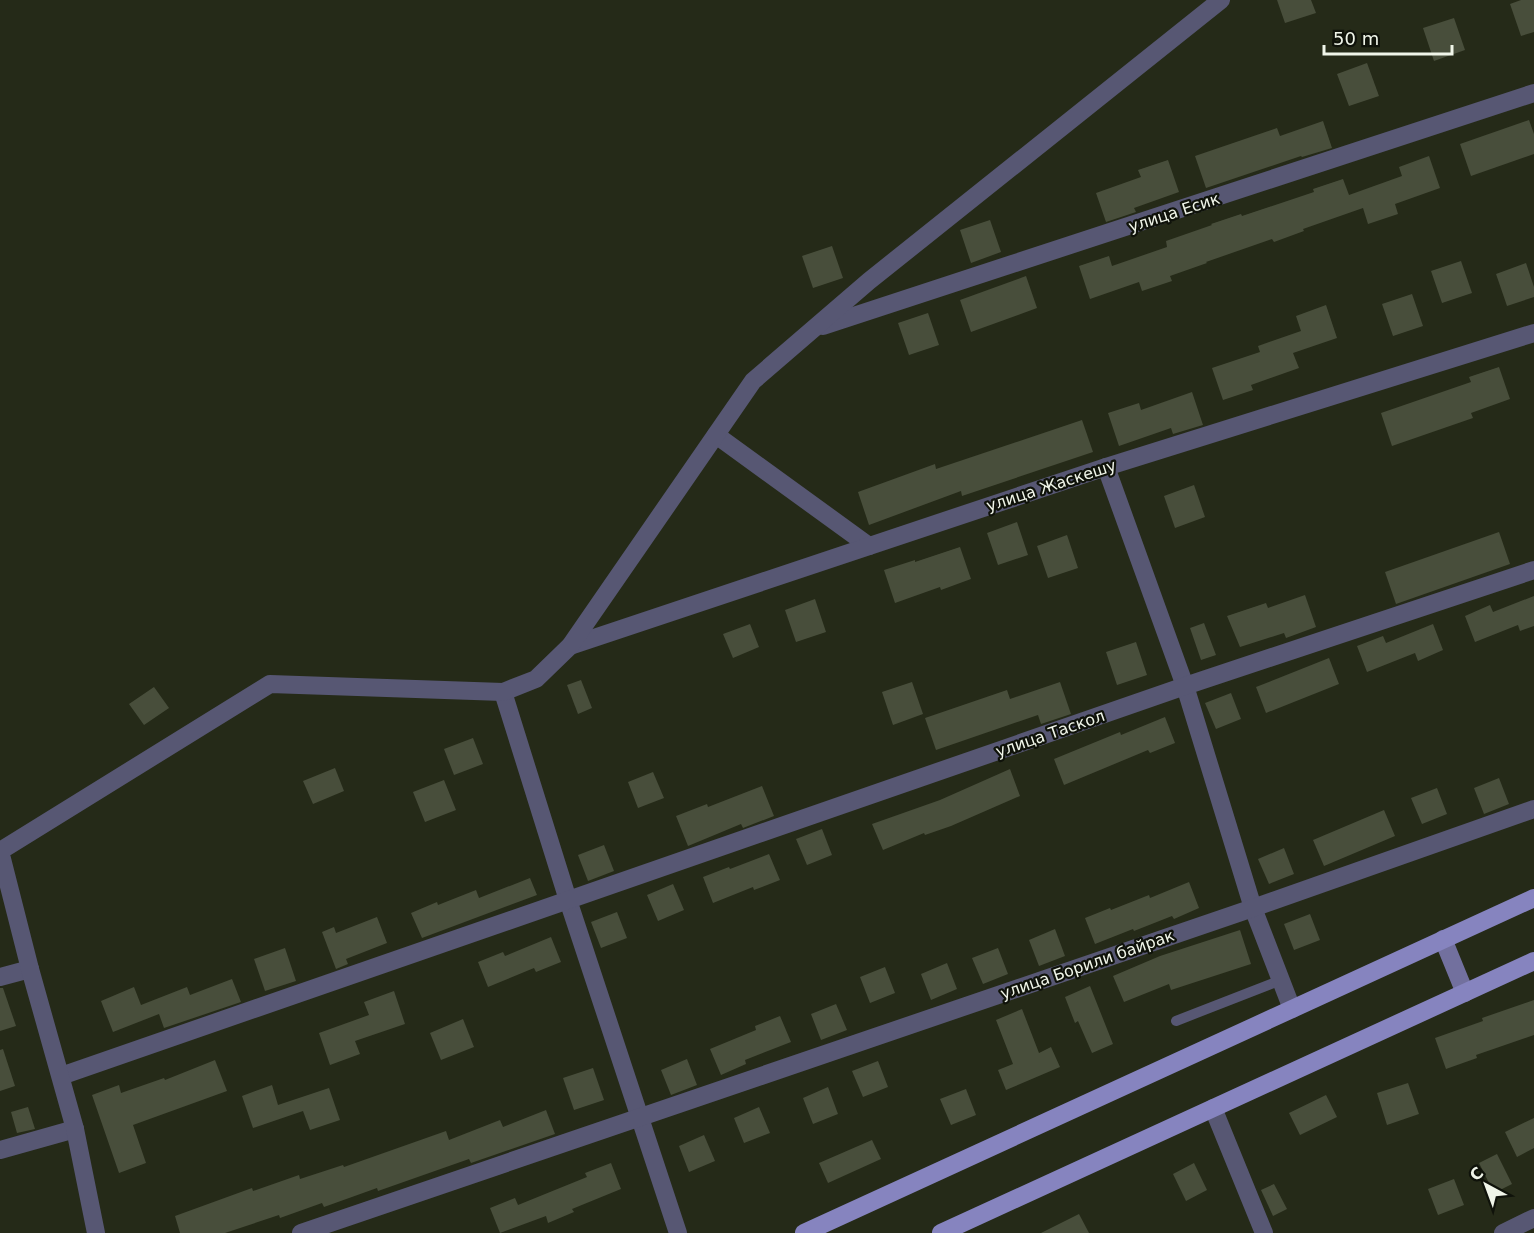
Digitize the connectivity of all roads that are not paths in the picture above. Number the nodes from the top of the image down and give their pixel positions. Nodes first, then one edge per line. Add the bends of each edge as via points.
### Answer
1 (1221, 0) edge
2 (1534, 93) edge
3 (813, 329) junction
4 (1534, 333) edge
5 (716, 435) junction
6 (1106, 467) junction
7 (868, 546) junction
8 (1534, 570) edge
9 (570, 646) junction
10 (1185, 686) junction
11 (503, 692) junction
12 (1534, 809) edge
13 (0, 851) edge
14 (1534, 898) edge
15 (568, 900) junction
16 (1253, 908) junction
17 (1443, 939) junction
18 (1534, 961) edge
19 (30, 969) junction
20 (0, 977) edge
21 (1281, 980) junction
22 (1465, 993) junction
23 (1292, 1009) junction
24 (1176, 1021) dead end
25 (61, 1076) junction
26 (1213, 1108) junction
27 (640, 1117) junction
28 (75, 1129) junction
29 (0, 1150) edge
30 (1534, 1218) edge
31 (96, 1233) edge
32 (301, 1233) edge
33 (678, 1233) edge
34 (804, 1233) edge
35 (941, 1233) edge
36 (1264, 1233) edge
37 (1503, 1233) edge

1 - 3 street
2 - 3 street, улица Есик
3 - 5 street via 753,381
4 - 6 street, улица Жаскешу
5 - 7 street
5 - 9 street
6 - 7 street, улица Жаскешу
6 - 10 street
7 - 9 street, улица Жаскешу
8 - 10 street, улица Таскол
9 - 11 street via 536,679
10 - 15 street, улица Таскол
10 - 16 street
11 - 13 street via 270,684
11 - 15 street
12 - 16 street, улица Борили байрак
13 - 19 street
14 - 17 main road
15 - 25 street, улица Таскол
15 - 27 street
16 - 21 street
16 - 27 street, улица Борили байрак
17 - 22 main road
17 - 23 main road
18 - 22 main road
19 - 20 street
19 - 25 street
21 - 23 street
21 - 24 lane
22 - 26 main road
23 - 34 main road
25 - 28 street
26 - 35 main road
26 - 36 street
27 - 32 street, улица Борили байрак
27 - 33 street
28 - 29 street
28 - 31 street
30 - 37 street

